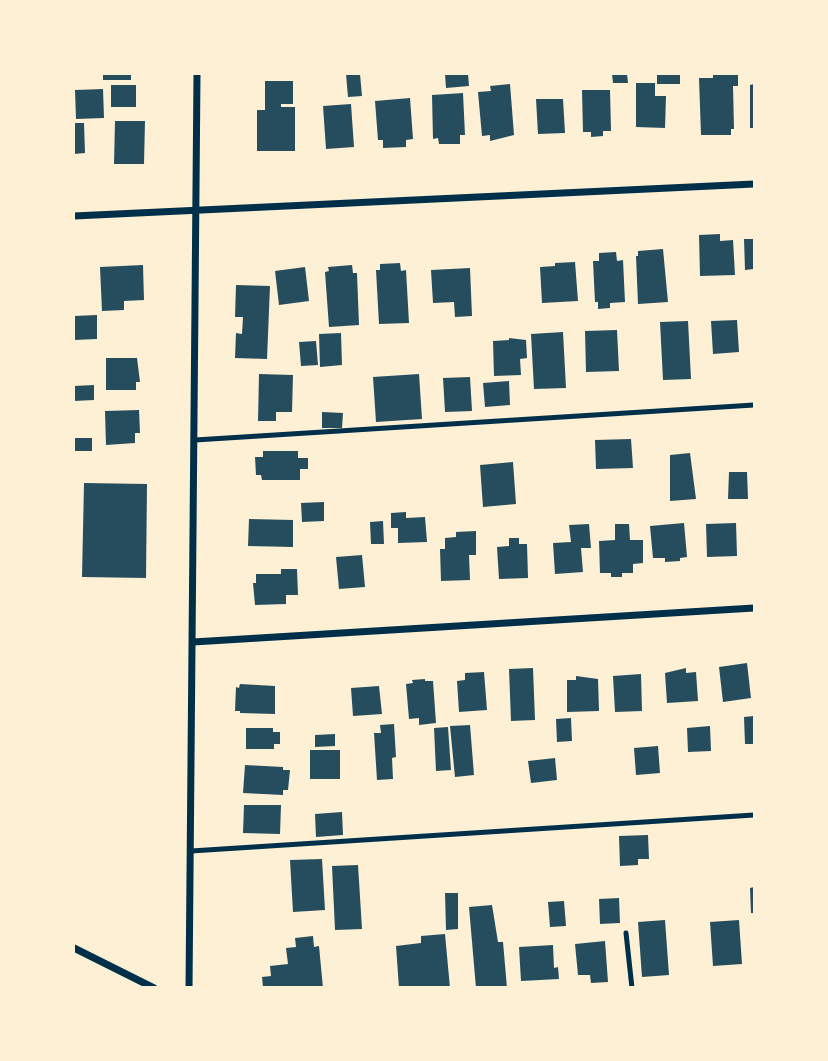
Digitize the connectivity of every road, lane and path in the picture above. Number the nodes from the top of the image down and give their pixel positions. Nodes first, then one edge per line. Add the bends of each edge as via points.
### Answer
1 (197, 74) edge
2 (754, 184) edge
3 (195, 210) junction
4 (74, 216) edge
5 (754, 405) edge
6 (195, 440) junction
7 (754, 608) edge
8 (193, 642) junction
9 (754, 815) edge
10 (191, 850) junction
11 (626, 933) dead end
12 (74, 948) edge
13 (153, 988) edge
14 (189, 988) edge
15 (632, 988) edge

1 - 3 street
2 - 3 street
3 - 4 street
3 - 6 street
5 - 6 lane
6 - 8 street
7 - 8 street
8 - 10 street
9 - 10 lane
10 - 14 street
11 - 15 lane
12 - 13 street

